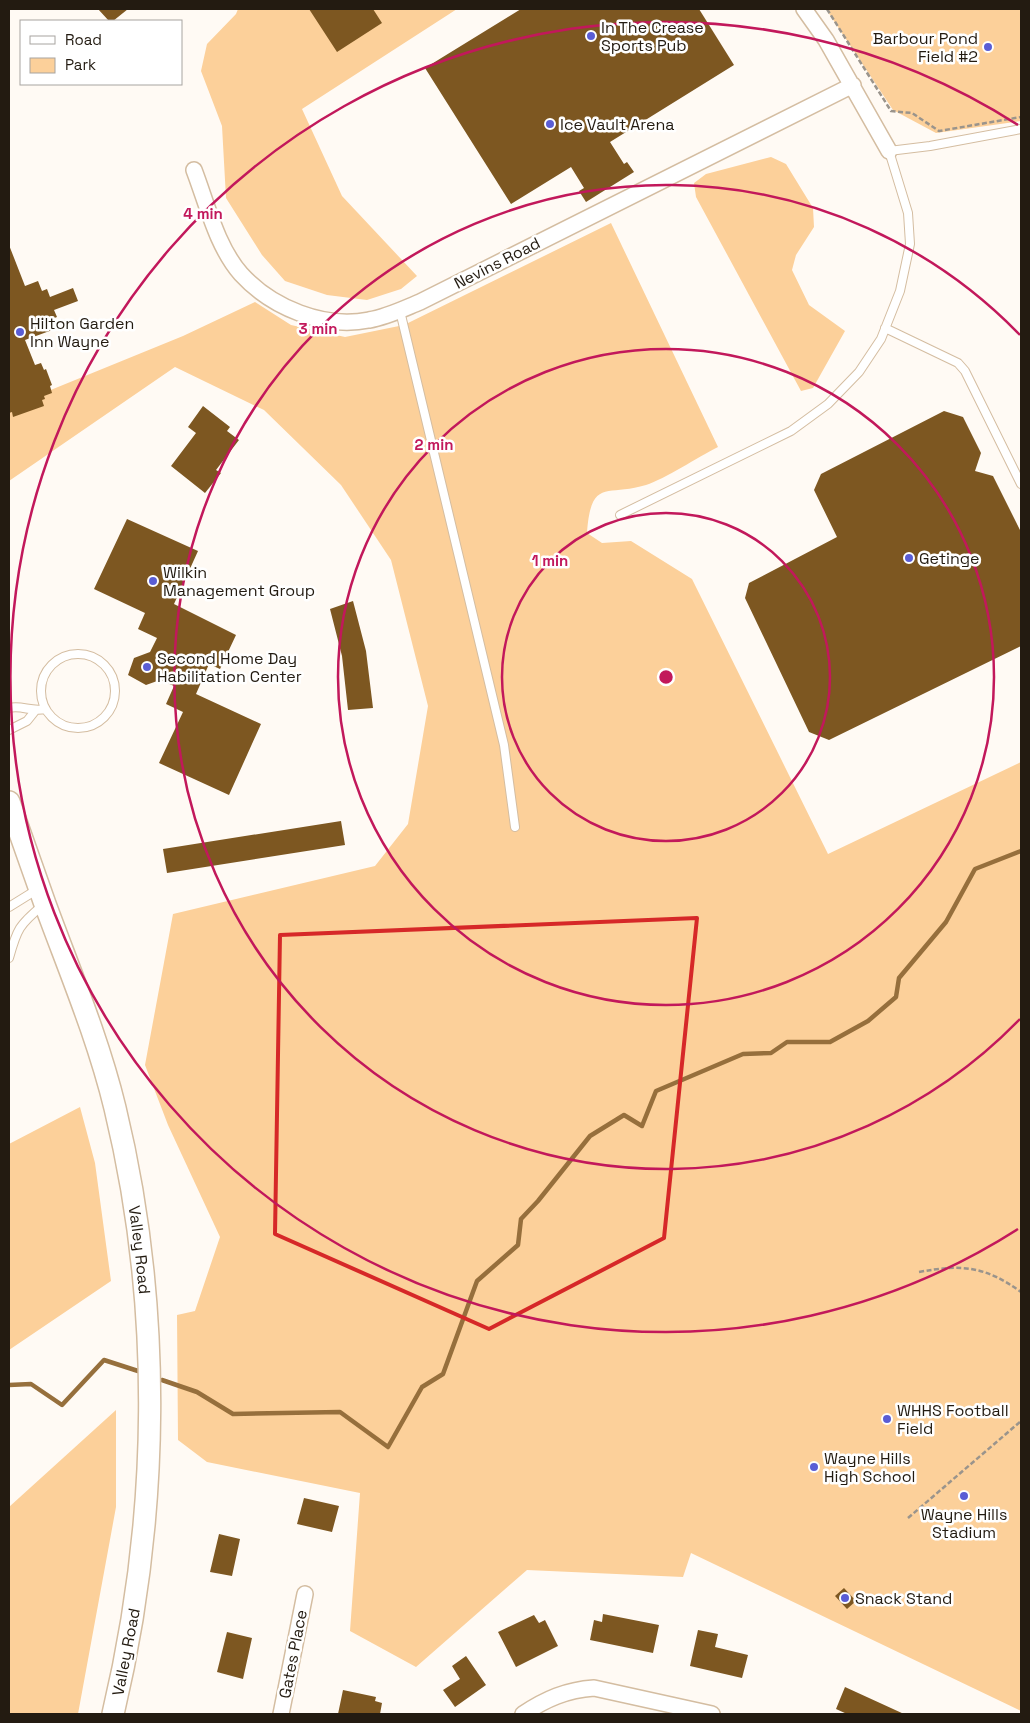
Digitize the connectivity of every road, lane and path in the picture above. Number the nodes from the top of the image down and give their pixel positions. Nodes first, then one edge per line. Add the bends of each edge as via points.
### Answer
1 (804, 9) edge
2 (827, 9) edge
3 (852, 85) junction
4 (1021, 116) edge
5 (1021, 129) edge
6 (889, 151) junction
7 (194, 170) dead end
8 (400, 311) junction
9 (885, 328) junction
10 (1018, 470) edge
11 (1021, 484) edge
12 (620, 515) dead end
13 (9, 708) edge
14 (44, 708) junction
15 (35, 711) junction
16 (9, 730) edge
17 (9, 805) edge
18 (515, 827) dead end
19 (42, 896) junction
20 (9, 907) edge
21 (9, 958) edge
22 (919, 1272) dead end
23 (1021, 1292) edge
24 (1021, 1421) edge
25 (908, 1518) dead end
26 (305, 1594) dead end
27 (114, 1714) edge
28 (281, 1714) edge
29 (523, 1714) edge
30 (712, 1714) edge

1 - 3 street
2 - 4 path via 892,111 915,115 939,131
3 - 6 street
3 - 8 street, Nevins Road
5 - 6 lane
6 - 9 lane via 908,213 910,244 900,291
7 - 8 street, Nevins Road via 222,243 241,274 261,292 309,317 338,322 368,321
8 - 18 lane via 504,746
9 - 10 lane via 958,363
9 - 12 lane via 859,372 828,404 792,431
10 - 11 lane
13 - 15 lane via 20,706
14 - 14 lane via 54,720 73,728 93,724 106,712 114,697 110,671 89,655 62,659 50,668 42,681
14 - 15 lane
15 - 16 lane via 27,721
17 - 19 main road, Valley Road
19 - 20 lane
19 - 21 lane via 17,930
19 - 27 main road, Valley Road via 81,996 115,1107 136,1220 148,1327 150,1410 146,1517 132,1624
22 - 23 path via 950,1266 980,1270 1001,1277
24 - 25 path
26 - 28 street, Gates Place
29 - 30 street via 558,1694 594,1688

